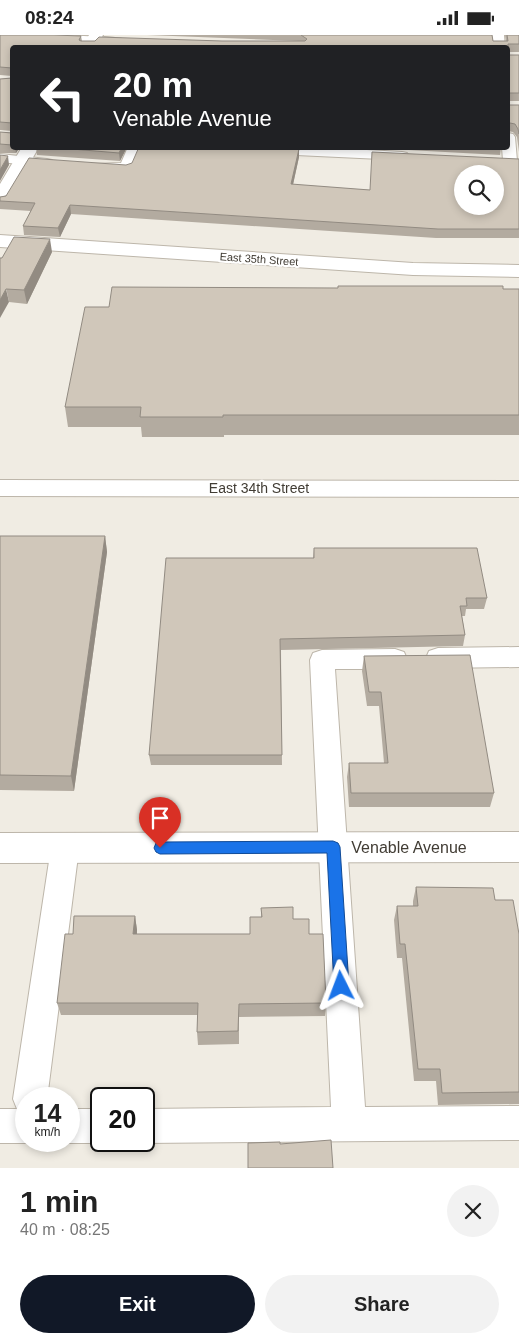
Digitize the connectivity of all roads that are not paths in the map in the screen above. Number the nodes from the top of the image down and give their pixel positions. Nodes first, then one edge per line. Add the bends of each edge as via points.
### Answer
1 (11, 35) edge
2 (93, 40) edge
3 (132, 40) edge
4 (510, 144) edge
5 (134, 150) edge
6 (271, 150) edge
7 (27, 153) edge
8 (415, 157) edge
9 (0, 158) edge
10 (491, 160) edge
11 (515, 161) edge
12 (61, 164) edge
13 (79, 165) edge
14 (0, 199) edge
15 (0, 241) edge
16 (519, 271) edge
17 (0, 488) edge
18 (518, 493) edge
19 (519, 657) edge
20 (333, 847) junction
21 (519, 847) edge
22 (0, 848) edge
23 (64, 848) junction
24 (32, 1087) edge
25 (519, 1123) edge
26 (349, 1124) junction
27 (155, 1125) edge
28 (0, 1126) edge
29 (15, 1126) edge

1 - 2 lane
2 - 3 lane
4 - 11 lane
5 - 13 lane via 126,168
6 - 8 lane
7 - 9 lane
7 - 12 lane via 33,162
7 - 14 street
10 - 11 lane
15 - 16 street, East 35th Street via 413,269
17 - 18 street, East 34th Street
19 - 20 lane via 322,660
20 - 21 street, Venable Avenue
20 - 23 street, Venable Avenue
20 - 26 lane
22 - 23 street, Venable Avenue
23 - 24 lane
25 - 26 lane
26 - 27 lane
28 - 29 lane

